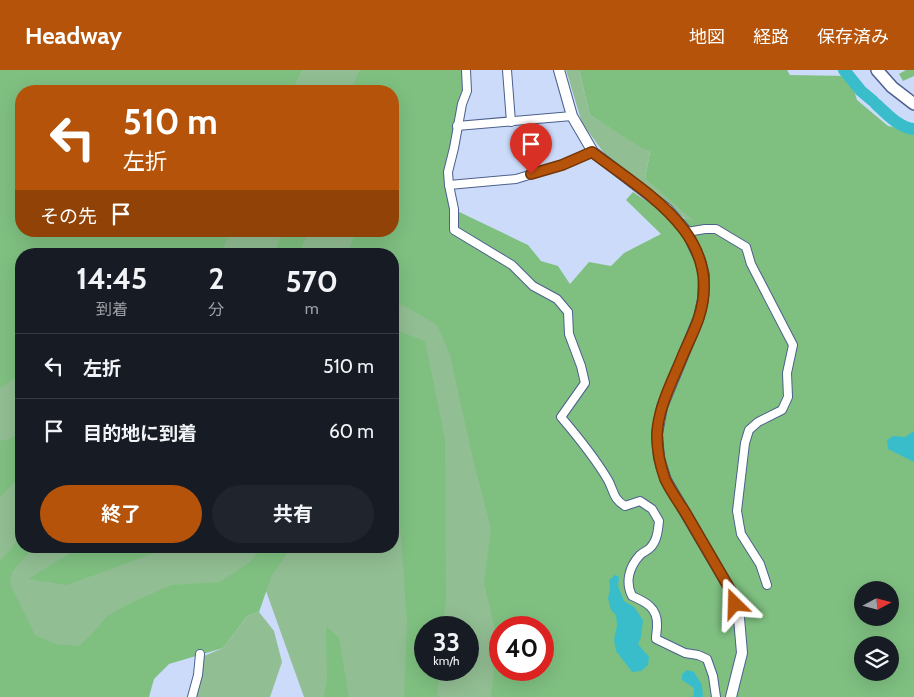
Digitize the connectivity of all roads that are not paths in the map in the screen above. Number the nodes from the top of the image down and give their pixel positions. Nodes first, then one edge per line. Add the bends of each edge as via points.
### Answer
1 (466, 70) edge
2 (507, 70) edge
3 (559, 70) edge
4 (877, 70) edge
5 (914, 104) edge
6 (572, 116) junction
7 (511, 122) junction
8 (457, 126) junction
9 (592, 152) junction
10 (449, 185) junction
11 (687, 232) junction
12 (767, 585) dead end
13 (200, 654) dead end
14 (192, 697) edge
15 (716, 697) edge
16 (731, 697) edge

1 - 8 street via 467,91
2 - 7 street
3 - 6 street
4 - 5 main road
6 - 7 street
6 - 9 street
7 - 8 street
8 - 10 street via 448,172
9 - 10 street via 516,179
9 - 11 street via 667,209
10 - 15 street via 454,230 512,265 533,286 557,299 568,312 569,334 585,384 561,417 609,481 618,501 625,506 640,502 652,509 659,521 650,548 640,556 629,574 628,588 632,596 649,604 655,613 656,639 707,659
11 - 12 street via 716,229 746,247 751,264 793,345 787,374 788,397 782,410 749,430 737,511 741,534 760,564
11 - 16 street via 704,275 703,299 699,317 662,407 657,434 659,458 666,480 731,591 742,653
13 - 14 street

